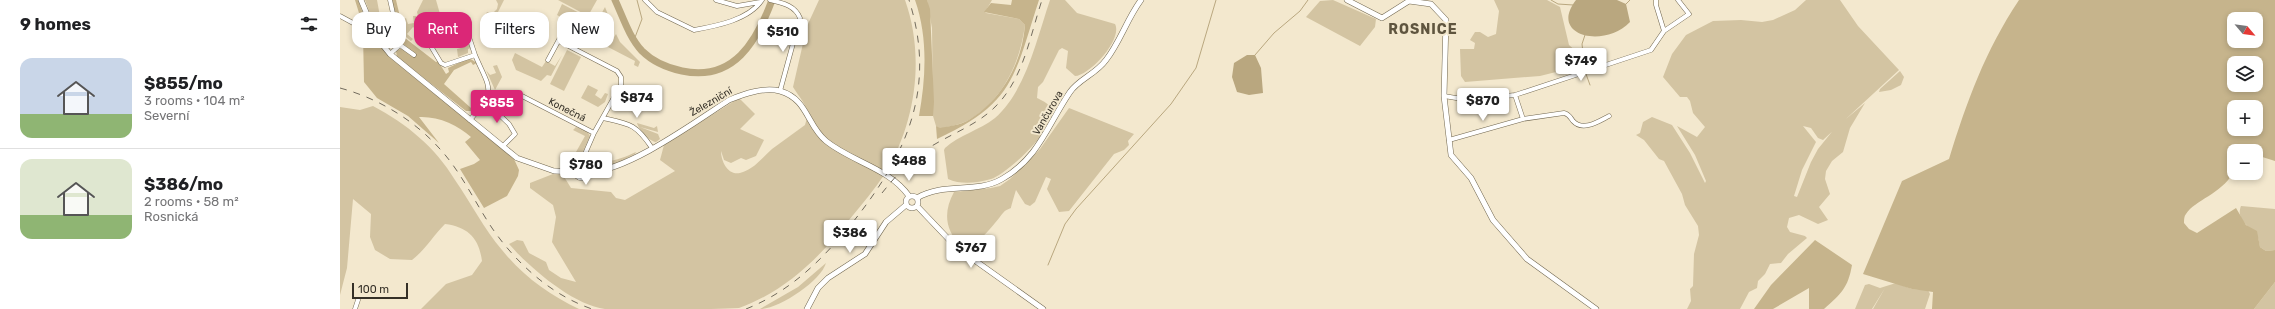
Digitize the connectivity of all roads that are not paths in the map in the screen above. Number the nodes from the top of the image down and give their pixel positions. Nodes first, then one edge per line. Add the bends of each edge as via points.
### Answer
1 (361, 0) edge
2 (390, 0) edge
3 (645, 0) edge
4 (716, 0) edge
5 (770, 0) edge
6 (1141, 0) edge
7 (1347, 0) edge
8 (1656, 0) edge
9 (1678, 0) edge
10 (761, 1) edge
11 (393, 12) edge
12 (340, 16) edge
13 (352, 23) dead end
14 (1664, 31) junction
15 (472, 44) edge
16 (557, 44) edge
17 (397, 48) edge
18 (404, 48) edge
19 (432, 48) dead end
20 (572, 48) edge
21 (390, 54) junction
22 (414, 55) dead end
23 (475, 55) junction
24 (548, 60) dead end
25 (780, 91) junction
26 (1515, 95) junction
27 (1444, 96) junction
28 (512, 100) dead end
29 (486, 102) junction
30 (1609, 116) dead end
31 (603, 118) junction
32 (1522, 119) junction
33 (470, 120) junction
34 (594, 133) junction
35 (1449, 140) junction
36 (503, 146) junction
37 (652, 148) junction
38 (581, 163) junction
39 (574, 172) junction
40 (589, 172) junction
41 (909, 196) junction
42 (917, 198) junction
43 (906, 205) junction
44 (917, 206) junction
45 (358, 300) dead end
46 (355, 309) edge
47 (807, 309) edge
48 (1043, 309) edge
49 (1596, 309) edge

1 - 21 street via 377,38
2 - 11 street
3 - 10 street via 657,12 694,30 745,15
4 - 10 street via 737,6
5 - 25 street via 793,8 800,18
6 - 42 street, Vančurova via 1109,57 1072,90 1046,135 1021,164 995,183 944,188
7 - 27 street via 1382,18 1409,2 1431,4 1446,20
8 - 14 street
9 - 14 street via 1689,14
12 - 13 street
14 - 26 street via 1651,50
15 - 23 street
16 - 24 street
17 - 21 street
18 - 22 street
19 - 23 street via 440,63 445,65
20 - 31 street, Konečná via 619,74 621,85
21 - 33 street
23 - 29 street via 490,88
25 - 37 street, Železniční via 753,92 729,100
25 - 41 street via 793,97 802,106 824,140 890,177
26 - 27 street via 1468,100
26 - 32 street
27 - 35 street
28 - 34 street, Konečná via 522,96
29 - 33 street
29 - 36 street via 515,134
30 - 32 street via 1588,126 1574,123 1569,115 1564,113
31 - 34 street, Konečná
31 - 37 street via 638,129
32 - 35 street
33 - 36 street
34 - 38 street, Konečná
35 - 49 street via 1451,155 1471,178 1493,220 1527,259
36 - 39 street via 517,158 538,167 566,173
37 - 40 street, Železniční via 610,170
38 - 39 street via 576,166
38 - 40 street via 587,166
39 - 40 street via 582,178
41 - 42 street
41 - 43 street
42 - 44 street
43 - 44 street via 911,208
43 - 47 street via 886,222 865,254 828,278 818,288
44 - 48 street via 956,247
45 - 46 street

